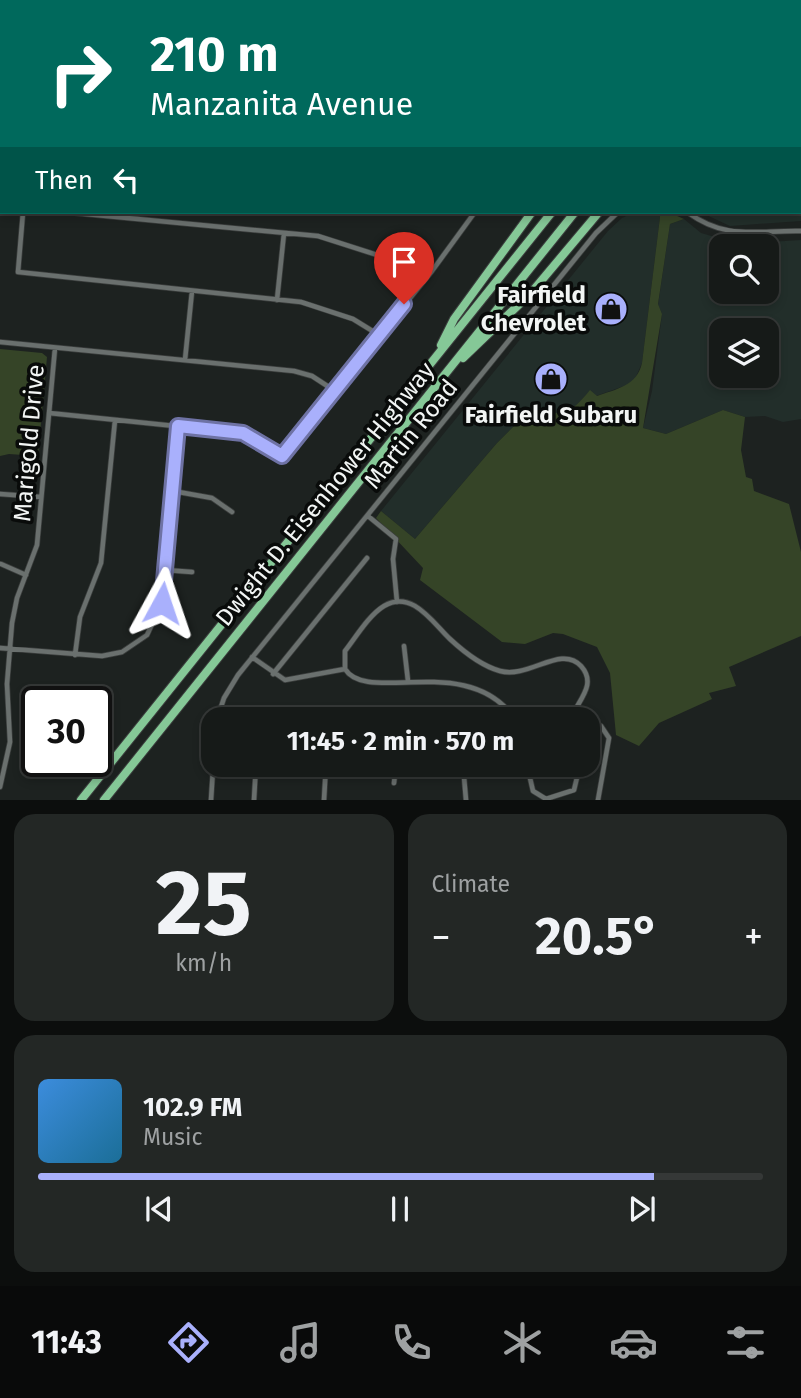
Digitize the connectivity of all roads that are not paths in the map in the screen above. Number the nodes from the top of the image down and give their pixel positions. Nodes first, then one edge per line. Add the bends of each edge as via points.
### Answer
1 (23, 214) edge
2 (85, 214) edge
3 (474, 214) edge
4 (531, 214) edge
5 (550, 214) edge
6 (573, 214) edge
7 (597, 214) edge
8 (616, 214) edge
9 (690, 214) edge
10 (801, 231) edge
11 (284, 233) junction
12 (424, 280) junction
13 (192, 291) junction
14 (277, 300) junction
15 (379, 335) junction
16 (0, 342) edge
17 (55, 348) junction
18 (434, 359) junction
19 (185, 360) junction
20 (450, 368) junction
21 (335, 391) junction
22 (49, 413) junction
23 (115, 420) junction
24 (178, 426) junction
25 (173, 491) junction
26 (0, 494) edge
27 (41, 498) junction
28 (232, 512) dead end
29 (368, 516) junction
30 (367, 558) dead end
31 (1, 564) edge
32 (165, 570) junction
33 (192, 572) dead end
34 (26, 575) junction
35 (397, 602) junction
36 (404, 646) dead end
37 (0, 648) edge
38 (9, 649) junction
39 (75, 655) junction
40 (252, 657) junction
41 (345, 668) junction
42 (273, 674) junction
43 (408, 681) junction
44 (222, 707) edge
45 (504, 707) edge
46 (578, 707) edge
47 (0, 713) edge
48 (8, 714) junction
49 (600, 726) edge
50 (212, 777) edge
51 (255, 777) edge
52 (325, 777) edge
53 (395, 777) edge
54 (464, 777) edge
55 (531, 777) edge
56 (577, 777) edge
57 (394, 783) dead end
58 (0, 787) edge
59 (559, 798) edge
60 (80, 800) edge
61 (104, 800) edge
62 (211, 800) edge
63 (254, 800) edge
64 (324, 800) edge
65 (466, 800) edge
66 (598, 800) edge

1 - 13 street via 18,272
2 - 11 street
3 - 12 street
4 - 18 highway via 454,319
5 - 18 highway, Dwight D. Eisenhower Highway
6 - 20 highway, Dwight D. Eisenhower Highway
7 - 20 highway via 531,293 486,340
8 - 29 street, Martin Road
9 - 10 street via 728,232
11 - 12 street via 334,239 396,261
11 - 14 street
12 - 15 street
13 - 14 street
13 - 19 street
14 - 15 street via 332,311
15 - 21 street
16 - 17 street
17 - 19 street
17 - 22 street, Marigold Drive
18 - 60 highway, Dwight D. Eisenhower Highway
19 - 21 street via 304,373
20 - 61 highway, Dwight D. Eisenhower Highway
21 - 24 street via 282,456 243,433
22 - 23 street
22 - 27 street, Marigold Drive
23 - 24 street
23 - 39 street via 101,563 80,617
24 - 25 street
25 - 28 street via 212,498
25 - 32 street
26 - 27 street
27 - 34 street, Marigold Drive via 36,554
29 - 35 street via 396,539
29 - 40 street, Martin Road
30 - 42 street
31 - 34 street
32 - 33 street
32 - 39 street via 160,612 139,642 111,655
34 - 38 street, Marigold Drive via 14,609
35 - 41 street via 377,612 349,645
35 - 46 street via 420,609 461,648 502,671 530,670 560,658 576,661 588,681
36 - 43 street
37 - 38 street
38 - 39 street
38 - 48 street, Marigold Drive
40 - 42 street
40 - 44 street, Martin Road via 230,686
41 - 42 street via 292,680
41 - 43 street via 365,682
43 - 45 street via 439,681 482,692
47 - 48 street
48 - 58 street, Marigold Drive via 9,755
49 - 66 street via 609,738
50 - 62 street
51 - 63 street
52 - 64 street
53 - 57 street
54 - 65 street
55 - 59 street via 536,795
56 - 59 street via 574,790

